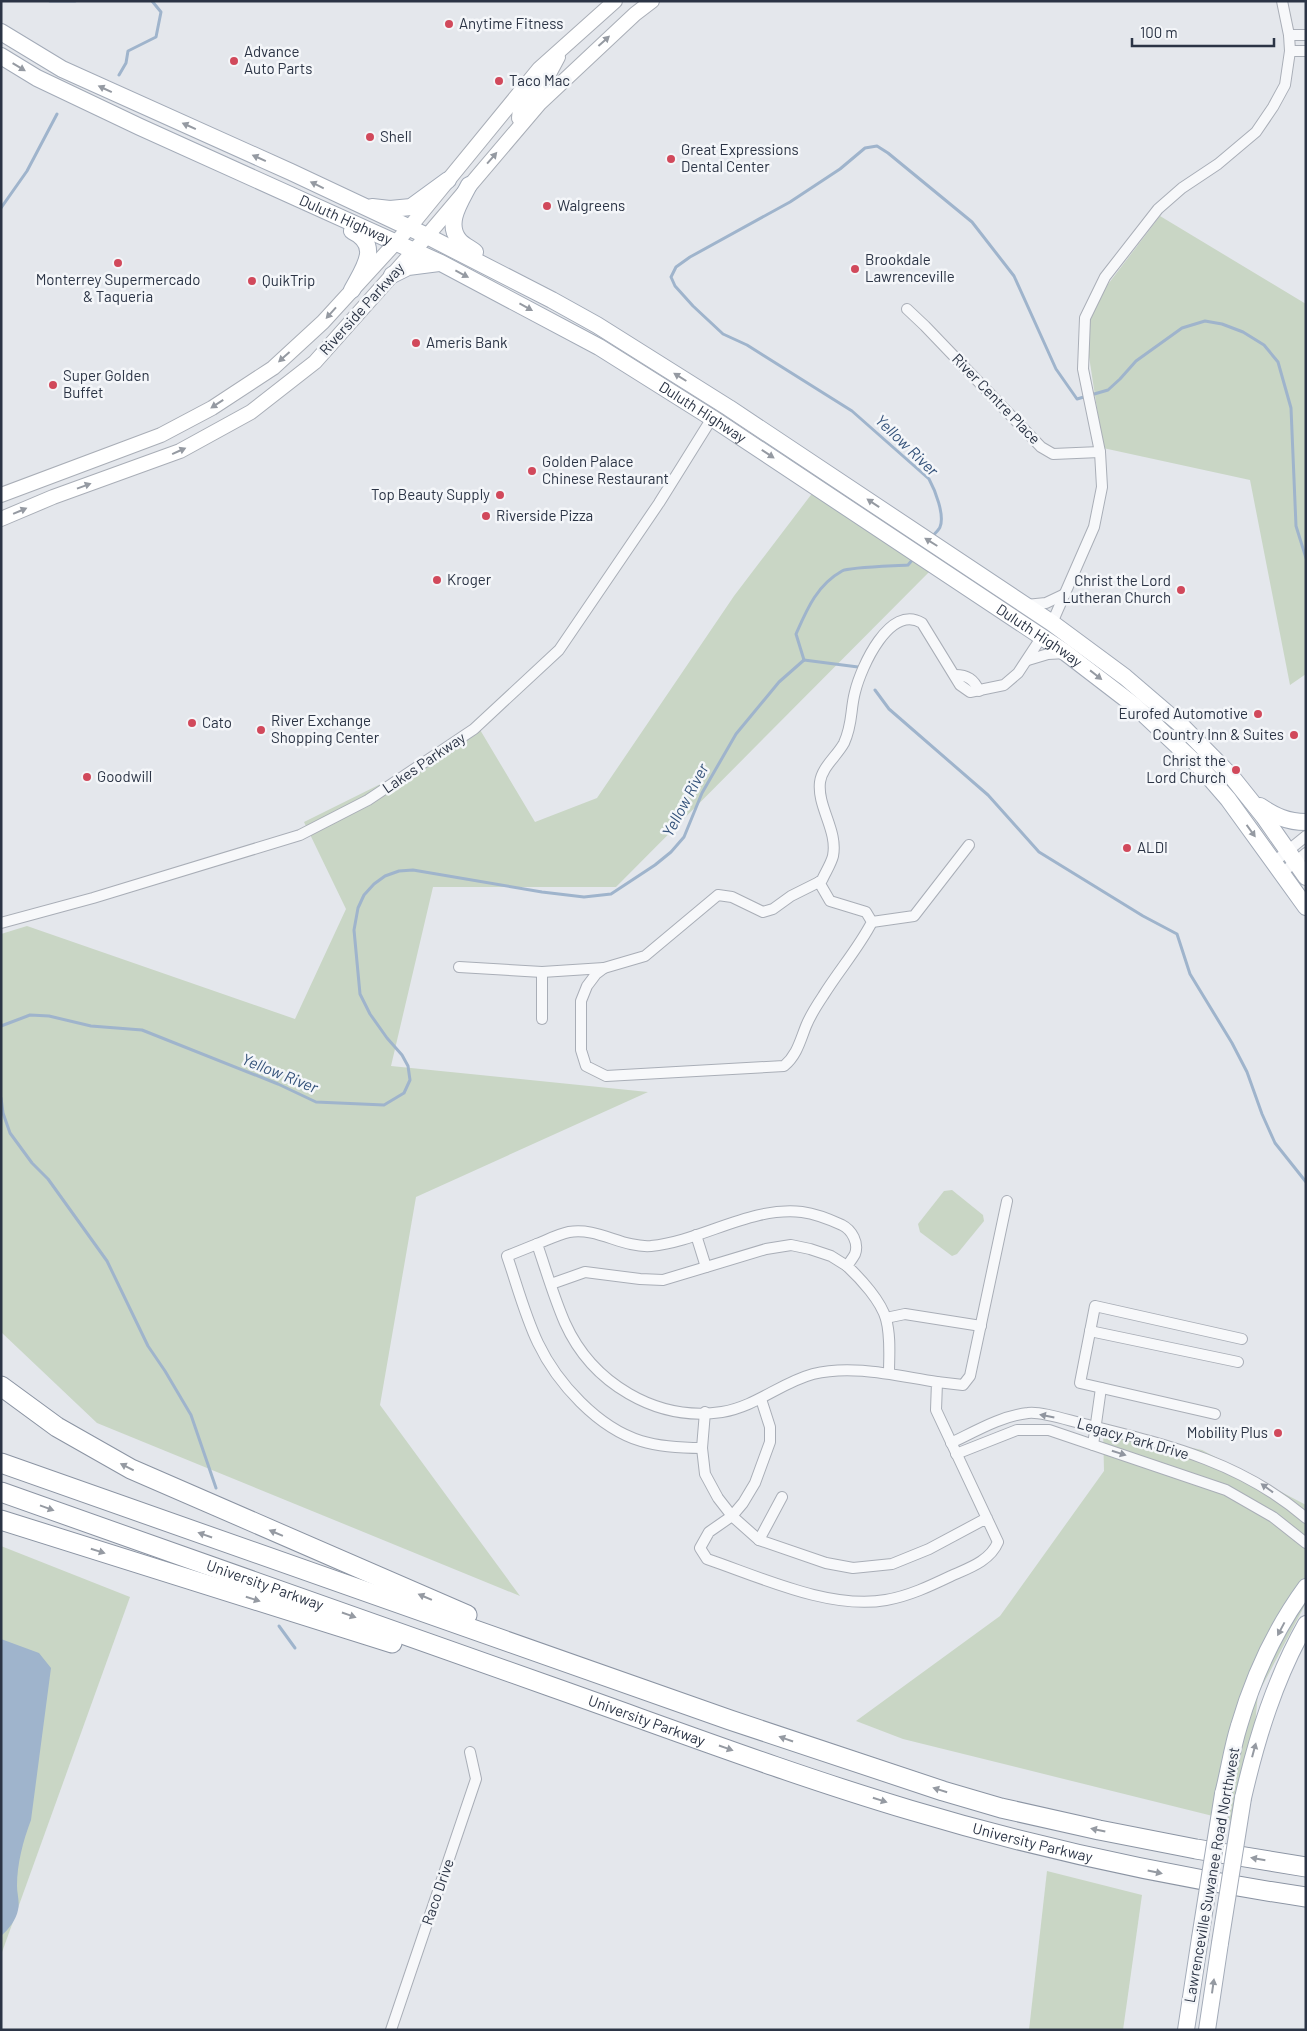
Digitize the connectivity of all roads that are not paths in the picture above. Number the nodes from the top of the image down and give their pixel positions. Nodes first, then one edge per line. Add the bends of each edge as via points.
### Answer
1 (615, 1) edge
2 (652, 1) edge
3 (1282, 1) edge
4 (1, 32) edge
5 (1289, 35) junction
6 (1306, 35) edge
7 (564, 46) junction
8 (1290, 51) junction
9 (1306, 51) edge
10 (1, 56) edge
11 (522, 123) junction
12 (448, 180) junction
13 (469, 185) junction
14 (277, 188) junction
15 (359, 205) junction
16 (409, 228) junction
17 (426, 236) junction
18 (395, 243) junction
19 (413, 251) junction
20 (441, 263) junction
21 (392, 276) junction
22 (532, 289) junction
23 (352, 290) junction
24 (907, 309) dead end
25 (712, 418) junction
26 (1100, 452) junction
27 (1, 494) edge
28 (1, 520) edge
29 (962, 583) junction
30 (1065, 594) junction
31 (1025, 605) junction
32 (1052, 623) junction
33 (1041, 638) junction
34 (1066, 653) junction
35 (1028, 660) junction
36 (1125, 677) junction
37 (1252, 801) junction
38 (1306, 822) edge
39 (1306, 836) edge
40 (969, 845) dead end
41 (1296, 855) edge
42 (1278, 868) junction
43 (1306, 877) edge
44 (820, 881) junction
45 (1306, 907) edge
46 (872, 922) junction
47 (1, 923) edge
48 (459, 967) dead end
49 (604, 968) junction
50 (542, 972) junction
51 (542, 1019) dead end
52 (1006, 1201) dead end
53 (696, 1235) junction
54 (537, 1244) junction
55 (847, 1266) junction
56 (706, 1267) junction
57 (551, 1284) junction
58 (886, 1318) junction
59 (981, 1326) junction
60 (1090, 1331) junction
61 (1242, 1338) dead end
62 (1238, 1362) dead end
63 (889, 1374) junction
64 (937, 1382) junction
65 (1, 1386) edge
66 (1102, 1388) junction
67 (761, 1399) junction
68 (705, 1412) junction
69 (1215, 1414) dead end
70 (1095, 1427) junction
71 (951, 1442) junction
72 (1093, 1444) junction
73 (702, 1448) junction
74 (956, 1454) junction
75 (1, 1463) edge
76 (1, 1492) edge
77 (782, 1497) dead end
78 (732, 1516) junction
79 (987, 1518) junction
80 (1306, 1518) edge
81 (1, 1520) edge
82 (759, 1540) junction
83 (1306, 1543) edge
84 (1306, 1587) edge
85 (1305, 1625) edge
86 (565, 1661) junction
87 (630, 1714) junction
88 (470, 1752) dead end
89 (1306, 1867) edge
90 (1306, 1897) edge
91 (392, 2030) edge
92 (1186, 2030) edge
93 (1207, 2030) edge

1 - 7 main road, Riverside Parkway
11 -> 2 main road, Riverside Parkway via 587,57
3 - 5 street
15 -> 4 main road, Duluth Highway via 62,69
5 - 6 street
5 - 8 street
7 - 11 main road via 550,72 520,109
7 - 12 main road, Riverside Parkway via 539,69
8 - 9 street
8 - 26 street via 1285,85 1256,132 1158,209 1105,277 1084,318 1083,369
10 -> 14 main road, Duluth Highway via 38,78
13 -> 11 main road, Riverside Parkway
12 - 15 main road via 411,207 390,209
12 - 16 main road, Riverside Parkway
13 - 17 main road, Riverside Parkway
13 - 22 main road via 454,217 453,230 459,241
14 - 18 main road, Duluth Highway
14 - 23 main road via 278,197 361,235 367,241 368,253
15 - 16 main road, Duluth Highway
16 - 17 main road, Duluth Highway
16 - 18 main road, Riverside Parkway
17 - 19 main road, Riverside Parkway
17 - 22 main road, Duluth Highway
18 - 19 main road, Duluth Highway
18 - 23 main road, Riverside Parkway
19 - 20 main road, Duluth Highway
19 - 21 main road, Riverside Parkway
20 - 21 main road via 408,267
20 -> 25 main road, Duluth Highway via 599,347
28 -> 21 main road, Riverside Parkway via 180,451 251,412 315,362
31 -> 22 main road, Duluth Highway via 630,346
23 -> 27 main road, Riverside Parkway via 273,368 212,408 161,435
24 - 26 street, River Centre Place via 1041,447 1053,454
25 -> 29 main road, Duluth Highway
25 - 47 street, Lakes Parkway via 659,503 559,650 474,729 368,800 300,836
26 - 30 street via 1102,487 1094,527
29 - 32 main road via 971,582 1030,619
29 - 33 main road, Duluth Highway
30 - 31 street via 1046,603
30 - 32 street
31 - 32 main road, Duluth Highway
32 - 36 main road, Duluth Highway
33 - 34 main road, Duluth Highway
33 - 35 street
33 - 36 main road via 1065,639
34 - 35 street
34 -> 42 main road, Duluth Highway via 1135,706 1202,769
35 - 44 street via 1004,685 979,691 975,682 964,675 955,675 922,622 904,618 891,627 866,661 843,744 820,780 821,799 831,826 833,856
36 - 37 main road, Duluth Highway via 1181,725
37 - 38 main road via 1275,816 1291,822
37 - 41 main road, Duluth Highway
39 - 41 street
40 - 46 street via 914,916
41 - 42 street
41 - 43 main road, Duluth Highway
42 - 45 main road, Duluth Highway
44 - 46 street via 830,901 866,912
44 - 49 street via 773,909 762,912 732,897 718,895 646,956
46 - 49 street via 806,1024 798,1048 784,1066 606,1076 586,1066 580,1050 580,1001 587,986
48 - 50 street
49 - 50 street
50 - 51 street
52 - 59 street
53 - 54 street via 650,1246 630,1245 595,1233 569,1232
53 - 55 street via 778,1212 822,1216 847,1228 855,1240 855,1253
53 - 56 street
54 - 57 street
54 - 73 street via 507,1256 537,1341 565,1386 589,1410 614,1428 641,1441 680,1448
55 - 56 street via 831,1256 791,1246 766,1249
55 - 58 street via 864,1282
56 - 57 street via 664,1280 585,1272
57 - 68 street via 565,1323 584,1355 604,1378 655,1407 686,1413
58 - 59 street via 904,1314
58 - 63 street
59 - 64 street via 970,1376 963,1385
60 - 61 street via 1095,1306
60 - 62 street
60 - 66 street via 1080,1384
63 - 64 street
63 - 67 street via 846,1370 812,1374
64 - 71 street via 936,1410
86 -> 65 highway via 506,1632 131,1469 57,1427
66 - 69 street
66 - 70 street
67 - 68 street via 721,1412
67 - 78 street via 770,1427 770,1442 755,1483
68 - 73 street
70 -> 71 street, Legacy Park Drive via 1030,1413 1005,1418
70 - 72 street
80 -> 70 street, Legacy Park Drive via 1259,1483 1234,1470 1165,1445
71 - 74 street
72 - 74 street, Legacy Park Drive via 1049,1430 1017,1430
72 -> 83 street, Legacy Park Drive via 1226,1490 1274,1517
73 - 78 street via 706,1474
74 - 79 street
86 -> 75 highway, University Parkway
76 -> 87 highway, University Parkway
77 - 82 street
78 - 79 street via 709,1532 700,1548 706,1559 809,1594 853,1602 886,1600 920,1590 980,1563 994,1551 998,1542
78 - 82 street
79 - 82 street via 928,1550 892,1564 853,1568 826,1563
81 -> 87 highway via 341,1626 582,1706
84 -> 92 main road, Lawrenceville Suwanee Road Northwest, bridge via 1262,1665 1239,1726 1223,1794
93 -> 85 main road, Lawrenceville Suwanee Road Northwest, bridge via 1253,1751 1280,1676
89 -> 86 highway, University Parkway via 1118,1834 1001,1808 845,1760
87 -> 90 highway, University Parkway via 907,1809 1005,1837 1172,1875
88 - 91 street, Raco Drive via 476,1779

